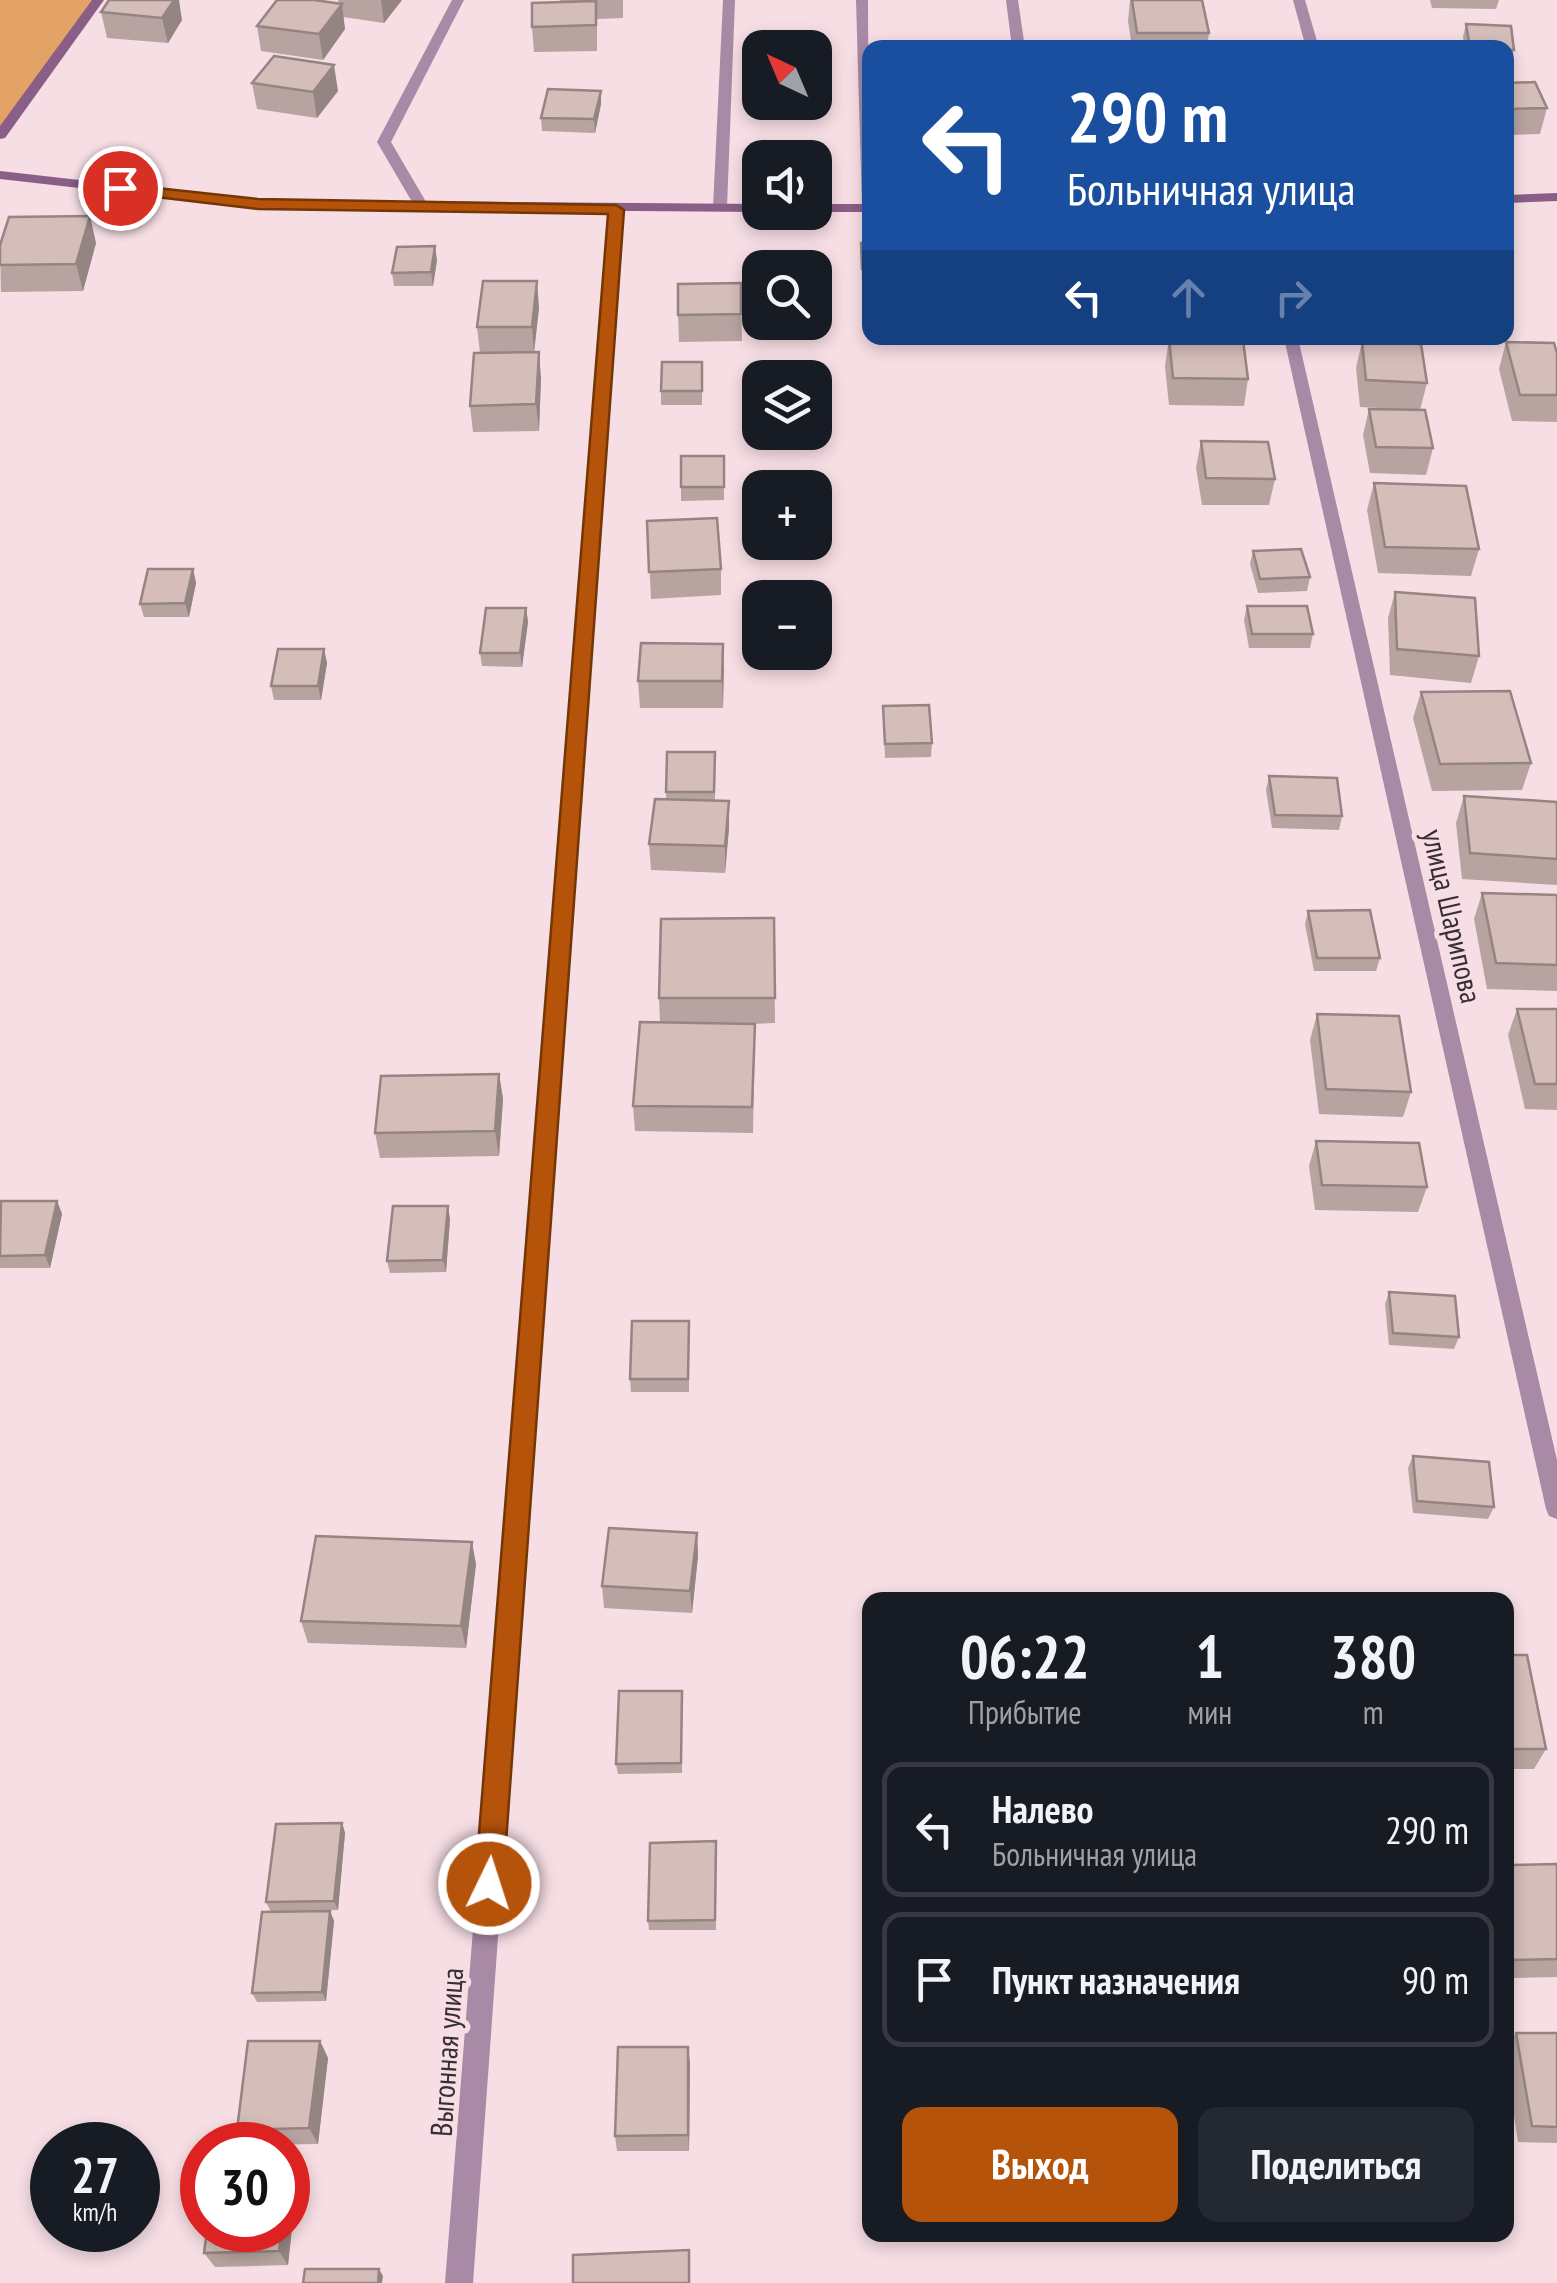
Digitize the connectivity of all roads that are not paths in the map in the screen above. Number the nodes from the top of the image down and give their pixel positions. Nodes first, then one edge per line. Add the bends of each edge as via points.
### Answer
1 (98, 0) edge
2 (458, 0) edge
3 (729, 0) edge
4 (862, 0) edge
5 (1012, 0) edge
6 (1299, 0) edge
7 (863, 40) edge
8 (1018, 40) edge
9 (1312, 40) edge
10 (2, 128) edge
11 (0, 175) edge
12 (1557, 198) edge
13 (1514, 199) edge
14 (422, 207) junction
15 (720, 207) junction
16 (742, 208) edge
17 (832, 208) edge
18 (862, 208) edge
19 (616, 210) junction
20 (1293, 345) edge
21 (1557, 1509) edge
22 (459, 2283) edge

1 - 10 street
2 - 14 street via 384,142
3 - 15 street
4 - 7 street
5 - 8 street
6 - 9 street
11 - 14 street via 258,204
12 - 13 street
14 - 19 street
15 - 16 street
15 - 19 street
17 - 18 street
19 - 22 street, Выгонная улица
20 - 21 street, улица Шарипова

